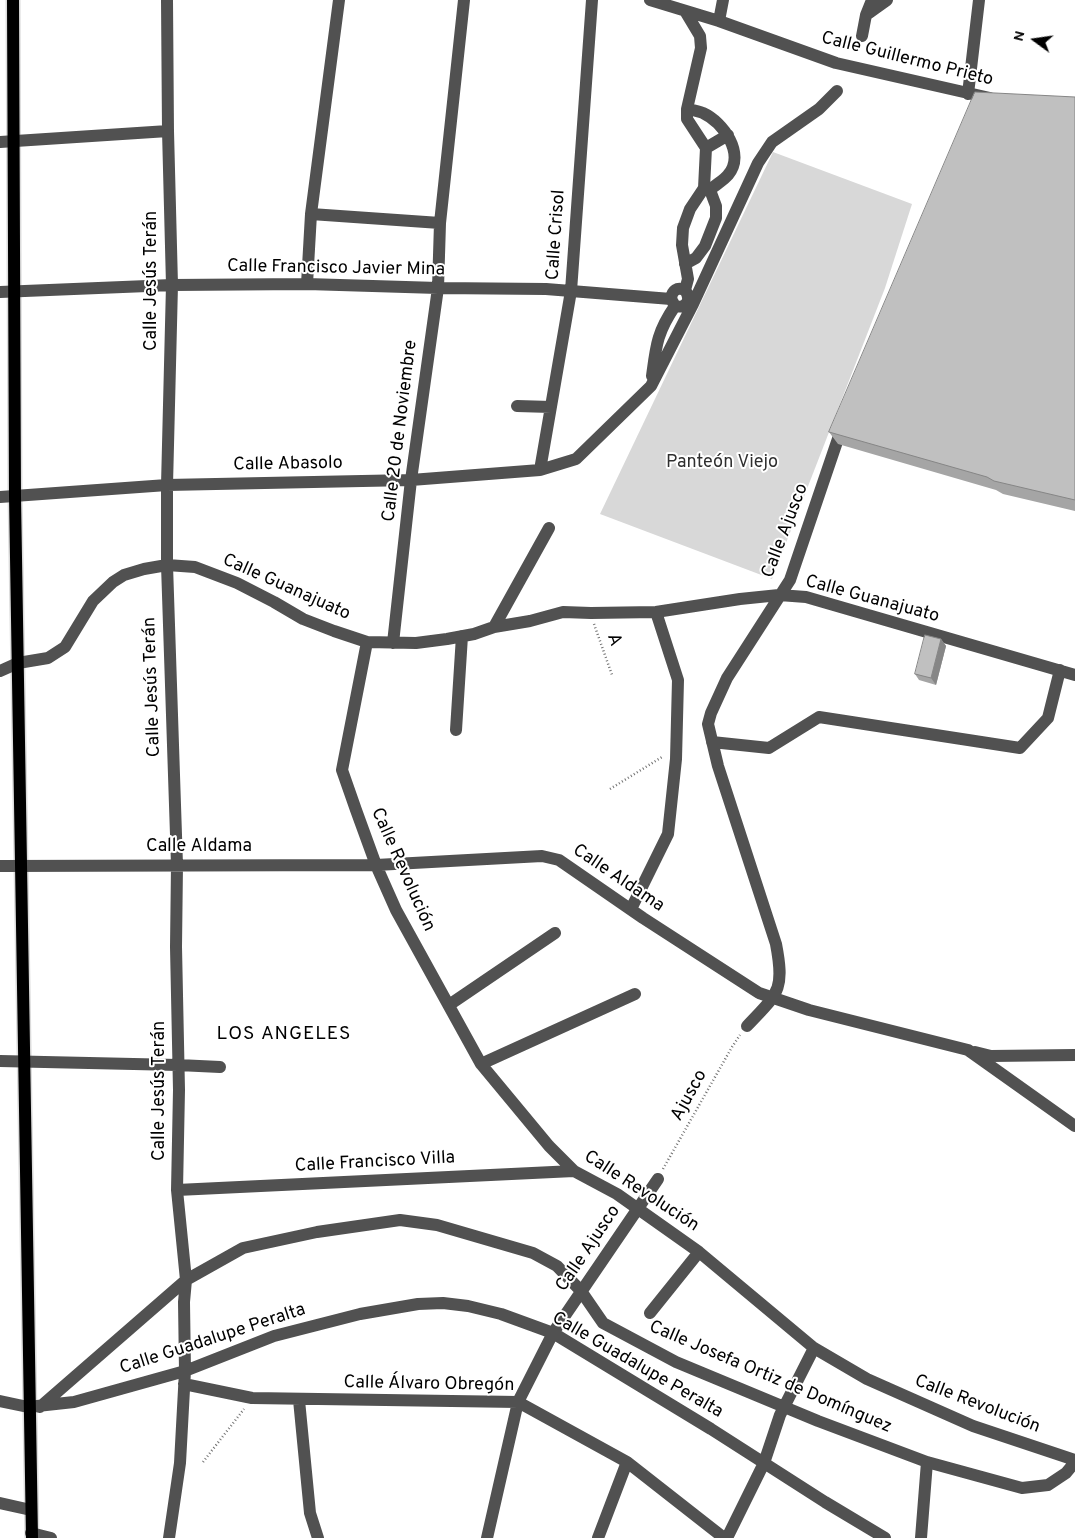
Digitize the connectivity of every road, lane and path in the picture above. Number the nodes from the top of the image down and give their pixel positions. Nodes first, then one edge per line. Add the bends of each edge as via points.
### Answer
1 (13, 0) edge
2 (167, 0) edge
3 (339, 0) edge
4 (464, 0) edge
5 (592, 0) edge
6 (650, 0) edge
7 (723, 0) edge
8 (872, 0) edge
9 (887, 0) edge
10 (979, 0) edge
11 (685, 11) junction
12 (866, 15) junction
13 (718, 21) junction
14 (862, 36) dead end
15 (837, 91) dead end
16 (968, 94) junction
17 (1004, 101) edge
18 (687, 109) junction
19 (168, 131) junction
20 (728, 135) junction
21 (0, 142) edge
22 (15, 142) junction
23 (706, 148) junction
24 (707, 189) junction
25 (311, 214) junction
26 (440, 223) junction
27 (685, 264) junction
28 (172, 284) junction
29 (307, 284) junction
30 (438, 288) junction
31 (571, 291) junction
32 (0, 292) edge
33 (15, 292) junction
34 (673, 302) junction
35 (651, 386) junction
36 (517, 406) dead end
37 (551, 407) junction
38 (847, 416) edge
39 (540, 470) junction
40 (411, 480) junction
41 (167, 484) junction
42 (15, 496) junction
43 (0, 497) edge
44 (549, 528) dead end
45 (167, 564) junction
46 (779, 596) junction
47 (656, 612) junction
48 (591, 614) junction
49 (494, 627) junction
50 (462, 636) junction
51 (368, 642) junction
52 (394, 643) junction
53 (18, 662) junction
54 (1060, 670) junction
55 (0, 671) edge
56 (612, 675) dead end
57 (1075, 675) edge
58 (456, 730) dead end
59 (712, 742) junction
60 (677, 749) junction
61 (610, 789) dead end
62 (177, 865) junction
63 (376, 865) junction
64 (0, 866) edge
65 (21, 866) junction
66 (631, 909) junction
67 (555, 933) dead end
68 (635, 994) dead end
69 (773, 998) junction
70 (449, 1005) junction
71 (747, 1026) joint
72 (968, 1050) junction
73 (1075, 1055) edge
74 (0, 1061) edge
75 (23, 1061) junction
76 (481, 1064) junction
77 (178, 1065) junction
78 (220, 1067) dead end
79 (1075, 1126) edge
80 (574, 1171) junction
81 (658, 1179) joint
82 (177, 1190) junction
83 (638, 1208) junction
84 (699, 1252) junction
85 (186, 1280) junction
86 (581, 1291) junction
87 (650, 1313) dead end
88 (553, 1332) junction
89 (814, 1348) junction
90 (184, 1378) junction
91 (252, 1398) junction
92 (299, 1400) junction
93 (0, 1401) edge
94 (518, 1402) junction
95 (784, 1406) junction
96 (34, 1407) junction
97 (1075, 1461) edge
98 (203, 1462) dead end
99 (627, 1462) junction
100 (928, 1462) junction
101 (764, 1463) junction
102 (0, 1503) edge
103 (31, 1510) junction
104 (31, 1535) edge
105 (882, 1537) edge
106 (51, 1538) edge
107 (169, 1538) edge
108 (318, 1538) edge
109 (487, 1538) edge
110 (598, 1538) edge
111 (725, 1538) edge
112 (921, 1538) edge

1 - 22 main road
2 - 19 street, Calle Jesús Terán
3 - 25 street
4 - 26 street, Calle 20 de Noviembre
5 - 31 street, Calle Crisol
6 - 11 street, Calle Guillermo Prieto
7 - 13 street
8 - 12 street
9 - 12 street
10 - 16 street
11 - 13 street, Calle Guillermo Prieto
11 - 18 street via 700,36 701,48
12 - 14 street
13 - 16 street, Calle Guillermo Prieto via 836,63
15 - 35 street via 820,109 772,142 758,163
16 - 17 street, Calle Guillermo Prieto via 979,101
18 - 20 street via 703,113
18 - 23 street via 687,119
19 - 22 street
19 - 28 street, Calle Jesús Terán
20 - 23 street
20 - 24 street via 734,151 734,163 729,174
21 - 22 street
22 - 33 main road
23 - 24 street
24 - 27 street via 690,209 684,228
24 - 27 street via 716,206 716,218 705,246 696,258
25 - 26 street
25 - 29 street
26 - 30 street, Calle 20 de Noviembre
27 - 34 street via 688,279 685,290 675,290
28 - 29 street, Calle Francisco Javier Mina
28 - 33 street, Calle Francisco Javier Mina
28 - 41 street, Calle Jesús Terán
29 - 30 street, Calle Francisco Javier Mina
30 - 31 street, Calle Francisco Javier Mina
30 - 40 street, Calle 20 de Noviembre
31 - 34 street, Calle Francisco Javier Mina
31 - 37 street, Calle Crisol
32 - 33 street, Calle Francisco Javier Mina
33 - 42 main road
34 - 35 street via 656,346
35 - 39 street, Calle Abasolo via 576,459
36 - 37 street
37 - 39 street, Calle Crisol
38 - 46 street, Calle Ajusco via 790,580
39 - 40 street, Calle Abasolo
40 - 41 street, Calle Abasolo
40 - 52 street, Calle 20 de Noviembre
41 - 42 street, Calle Abasolo
41 - 45 street, Calle Jesús Terán
42 - 43 street, Calle Abasolo
42 - 53 main road
44 - 49 street
45 - 51 street, Calle Guanajuato via 196,567 237,583 303,619
45 - 53 street, Calle Guanajuato via 124,575 113,582 94,601 65,647 48,658
45 - 62 street, Calle Jesús Terán
46 - 47 street, Calle Guanajuato
46 - 54 street, Calle Guanajuato via 806,598
46 - 59 street, Calle Ajusco via 727,678 708,724
47 - 48 street, Calle Guanajuato
47 - 60 street via 678,680
48 - 49 street, Calle Guanajuato via 563,612
48 - 56 path, A
49 - 50 street, Calle Guanajuato
50 - 52 street, Calle Guanajuato
50 - 58 street
51 - 52 street, Calle Guanajuato
51 - 63 street, Calle Revolución via 342,770
53 - 55 street, Calle Guanajuato
53 - 65 main road
54 - 57 street, Calle Guanajuato
54 - 59 street via 1048,718 1020,748 819,717 769,748
59 - 69 street, Calle Ajusco via 776,944 780,976
60 - 61 path
60 - 66 street via 668,834
62 - 63 street, Calle Aldama
62 - 65 street, Calle Aldama
62 - 77 street, Calle Jesús Terán
63 - 66 street, Calle Aldama via 542,856 559,860
63 - 70 street, Calle Revolución via 396,910
64 - 65 street, Calle Aldama
65 - 75 main road
66 - 69 street, Calle Aldama via 759,993
67 - 70 street
68 - 76 street
69 - 71 street, Calle Ajusco
69 - 72 street, Calle Aldama
70 - 76 street, Calle Revolución
71 - 81 path, Ajusco
72 - 73 street via 991,1056
72 - 79 street, Calle Aldama
74 - 75 street
75 - 77 street
75 - 96 main road
76 - 80 street, Calle Revolución
77 - 78 street
77 - 82 street, Calle Jesús Terán
80 - 82 street, Calle Francisco Villa
80 - 83 street, Calle Revolución
81 - 83 street, Calle Ajusco
82 - 85 street, Calle Jesús Terán
83 - 84 street, Calle Revolución
83 - 86 street, Calle Ajusco
84 - 87 street
84 - 89 street, Calle Revolución
85 - 86 street, Calle Josefa Ortiz de Domínguez via 243,1248 317,1232 400,1220 436,1225 533,1253 557,1266
85 - 90 street, Calle Jesús Terán
85 - 96 street, Calle Josefa Ortiz de Domínguez
86 - 88 street, Calle Ajusco
86 - 95 street, Calle Josefa Ortiz de Domínguez via 603,1323 676,1362
88 - 90 street, Calle Guadalupe Peralta via 468,1306 418,1304 360,1314 274,1336
88 - 94 street, Calle Ajusco
88 - 101 street, Calle Guadalupe Peralta
89 - 95 street
89 - 97 street, Calle Revolución via 867,1379 973,1426
90 - 91 street, Calle Álvaro Obregón
90 - 96 street, Calle Guadalupe Peralta via 74,1402
90 - 107 street, Calle Jesús Terán via 180,1463
91 - 92 street, Calle Álvaro Obregón
91 - 98 path
92 - 94 street, Calle Álvaro Obregón
92 - 108 street via 310,1513
93 - 96 street, Calle Guadalupe Peralta
94 - 99 street, Calle Álvaro Obregón
94 - 109 street, Calle Ajusco
95 - 100 street, Calle Josefa Ortiz de Domínguez
95 - 101 street
96 - 103 main road
97 - 100 street, Calle Josefa Ortiz de Domínguez via 1066,1473 1048,1485 1022,1488
99 - 110 street
99 - 111 street, Calle Álvaro Obregón
100 - 112 street
101 - 105 street, Calle Guadalupe Peralta
101 - 111 street
102 - 103 street
103 - 104 main road
104 - 106 street

